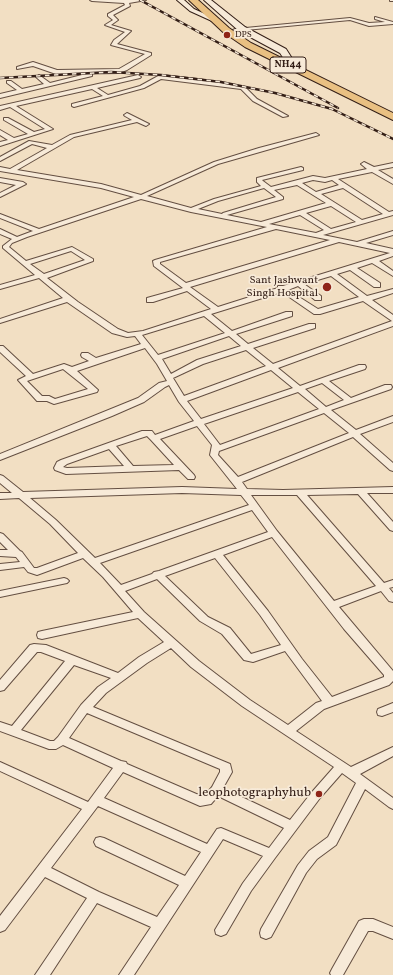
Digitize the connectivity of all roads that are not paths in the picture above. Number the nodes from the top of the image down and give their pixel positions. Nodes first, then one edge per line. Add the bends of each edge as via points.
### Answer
1 (92, 0) edge
2 (144, 0) edge
3 (180, 0) edge
4 (193, 0) edge
5 (201, 0) edge
6 (207, 0) edge
7 (124, 2) junction
8 (377, 18) dead end
9 (214, 20) junction
10 (393, 23) edge
11 (239, 29) junction
12 (19, 68) dead end
13 (92, 75) dead end
14 (39, 77) dead end
15 (138, 77) dead end
16 (8, 82) dead end
17 (116, 82) junction
18 (52, 84) junction
19 (93, 87) junction
20 (21, 91) junction
21 (130, 91) junction
22 (67, 93) junction
23 (0, 97) edge
24 (107, 97) junction
25 (11, 105) junction
26 (74, 105) dead end
27 (0, 108) edge
28 (393, 111) edge
29 (25, 114) junction
30 (127, 115) dead end
31 (284, 116) dead end
32 (393, 117) edge
33 (6, 119) junction
34 (137, 120) junction
35 (0, 121) edge
36 (146, 124) dead end
37 (0, 132) edge
38 (33, 134) junction
39 (316, 135) dead end
40 (13, 140) junction
41 (0, 144) edge
42 (52, 147) junction
43 (0, 159) edge
44 (364, 164) dead end
45 (393, 165) edge
46 (301, 169) dead end
47 (372, 169) junction
48 (4, 170) edge
49 (0, 180) edge
50 (335, 180) dead end
51 (296, 182) junction
52 (393, 182) edge
53 (344, 186) junction
54 (268, 188) junction
55 (315, 194) junction
56 (0, 195) edge
57 (143, 196) junction
58 (331, 204) junction
59 (191, 210) junction
60 (300, 212) junction
61 (391, 213) edge
62 (221, 215) junction
63 (0, 216) edge
64 (361, 222) junction
65 (262, 223) junction
66 (278, 226) junction
67 (0, 231) edge
68 (38, 231) junction
69 (330, 231) junction
70 (393, 233) edge
71 (318, 235) junction
72 (17, 239) junction
73 (340, 239) junction
74 (359, 243) junction
75 (3, 250) edge
76 (393, 251) edge
77 (393, 254) edge
78 (373, 260) junction
79 (26, 263) junction
80 (351, 267) junction
81 (331, 273) junction
82 (393, 274) edge
83 (42, 276) junction
84 (298, 283) junction
85 (377, 285) dead end
86 (0, 287) edge
87 (186, 287) junction
88 (281, 288) junction
89 (393, 291) edge
90 (318, 298) dead end
91 (68, 299) junction
92 (365, 299) junction
93 (150, 300) dead end
94 (216, 309) junction
95 (205, 313) junction
96 (289, 314) dead end
97 (393, 319) edge
98 (0, 321) edge
99 (393, 323) edge
100 (312, 326) dead end
101 (229, 333) junction
102 (138, 335) junction
103 (146, 345) junction
104 (248, 347) junction
105 (0, 348) edge
106 (85, 355) dead end
107 (157, 358) junction
108 (95, 361) junction
109 (271, 367) junction
110 (362, 367) dead end
111 (71, 370) junction
112 (32, 377) junction
113 (171, 380) junction
114 (323, 380) junction
115 (388, 387) dead end
116 (297, 388) junction
117 (182, 400) junction
118 (350, 401) junction
119 (325, 411) junction
120 (393, 419) edge
121 (200, 422) junction
122 (355, 434) junction
123 (154, 438) junction
124 (111, 446) junction
125 (216, 449) junction
126 (393, 456) edge
127 (0, 457) edge
128 (384, 460) junction
129 (129, 467) junction
130 (180, 467) junction
131 (393, 468) edge
132 (191, 477) dead end
133 (0, 478) edge
134 (237, 481) junction
135 (393, 490) edge
136 (244, 492) junction
137 (361, 492) junction
138 (300, 493) junction
139 (0, 496) edge
140 (24, 496) junction
141 (254, 506) junction
142 (393, 528) edge
143 (274, 533) junction
144 (0, 536) edge
145 (0, 553) edge
146 (16, 553) junction
147 (216, 553) junction
148 (85, 554) junction
149 (93, 562) junction
150 (26, 564) junction
151 (0, 567) edge
152 (40, 572) junction
153 (157, 574) junction
154 (64, 581) dead end
155 (48, 584) junction
156 (388, 585) edge
157 (118, 590) junction
158 (0, 594) edge
159 (393, 599) edge
160 (332, 606) junction
161 (140, 614) junction
162 (42, 635) dead end
163 (171, 643) junction
164 (287, 647) junction
165 (74, 660) junction
166 (119, 677) junction
167 (0, 687) edge
168 (329, 702) junction
169 (393, 707) edge
170 (86, 708) junction
171 (382, 712) dead end
172 (0, 726) edge
173 (289, 730) junction
174 (13, 732) junction
175 (62, 740) junction
176 (393, 751) edge
177 (122, 765) junction
178 (0, 766) edge
179 (346, 770) junction
180 (363, 781) junction
181 (216, 790) junction
182 (93, 804) junction
183 (393, 804) edge
184 (291, 826) junction
185 (100, 842) dead end
186 (209, 850) junction
187 (270, 854) junction
188 (42, 870) junction
189 (187, 883) junction
190 (95, 896) junction
191 (159, 924) junction
192 (0, 926) edge
193 (221, 930) dead end
194 (266, 933) dead end
195 (393, 934) edge
196 (337, 973) dead end
197 (42, 975) edge
198 (126, 975) edge

1 - 7 street
2 - 7 street
3 - 9 street via 192,10
4 - 9 highway, NH44
5 - 11 highway, NH44
6 - 11 street
7 - 12 street via 128,5 110,15 116,20 107,25 129,32 114,45 149,54 125,70 56,72 34,64
8 - 10 street
9 - 32 highway, NH44 via 248,45
10 - 11 street via 369,25 350,19
11 - 28 highway, NH44 via 256,44
13 - 18 street
14 - 18 street
15 - 17 street
16 - 20 street
17 - 19 street
17 - 21 street
18 - 20 street
18 - 22 street
19 - 22 street
19 - 24 street
20 - 23 street
21 - 24 street
21 - 31 street via 160,77 208,82 243,88 258,102
22 - 25 street
23 - 25 street
24 - 26 street
25 - 27 street
25 - 29 street
29 - 33 street
29 - 38 street via 50,129
30 - 34 street
33 - 35 street
33 - 38 street
34 - 36 street
34 - 42 street via 75,135
37 - 40 street
38 - 40 street
39 - 57 street via 221,161
40 - 41 street
42 - 43 street via 31,142
42 - 48 street
44 - 47 street
45 - 47 street
46 - 54 street via 259,179 258,181
47 - 51 street via 325,180 313,178
47 - 52 street
48 - 57 street via 101,186
49 - 56 street via 23,184
50 - 53 street
51 - 54 street
51 - 55 street
53 - 55 street
53 - 61 street
54 - 59 street via 216,200
54 - 62 street via 281,198
55 - 58 street
57 - 59 street
57 - 68 street
58 - 60 street
58 - 64 street
59 - 62 street
60 - 65 street
60 - 69 street
61 - 64 street
62 - 65 street
63 - 68 street
64 - 69 street
65 - 66 street
66 - 71 street
66 - 87 street via 157,261 156,265
67 - 72 street
68 - 72 street
69 - 71 street
70 - 74 street
71 - 73 street
72 - 75 street via 7,244
73 - 74 street
73 - 87 street
74 - 76 street
75 - 79 street
77 - 78 street
78 - 80 street
78 - 82 street
79 - 83 street
79 - 83 street via 72,248 91,260
80 - 81 street
80 - 85 street
81 - 84 street
81 - 92 street
83 - 86 street
83 - 91 street
84 - 88 street
84 - 90 street
87 - 93 street
87 - 94 street
88 - 92 street via 317,312
88 - 94 street
89 - 92 street
91 - 98 street
91 - 102 street via 115,331
92 - 97 street
94 - 95 street
95 - 101 street
95 - 102 street
96 - 101 street
99 - 109 street
100 - 104 street
101 - 104 street
101 - 107 street
102 - 103 street
103 - 107 street
103 - 108 street
104 - 109 street
104 - 113 street via 191,366
105 - 112 street
106 - 108 street
107 - 113 street
108 - 111 street
109 - 116 street
109 - 117 street
110 - 114 street
111 - 112 street via 64,366
111 - 112 street via 94,390 54,402 50,398 40,399 22,380
113 - 117 street
113 - 127 street via 141,400
114 - 116 street
114 - 118 street
115 - 118 street
116 - 119 street
116 - 121 street
117 - 121 street
118 - 119 street
119 - 122 street
119 - 125 street
120 - 122 street
121 - 123 street
121 - 125 street
122 - 128 street
122 - 134 street via 309,450
123 - 124 street via 150,433 145,433
123 - 130 street
124 - 129 street
124 - 129 street via 64,462 58,468 66,471
125 - 134 street via 214,455
126 - 128 street
128 - 131 street
129 - 130 street
130 - 132 street
133 - 140 street
134 - 136 street
135 - 137 street
136 - 138 street
136 - 140 street via 168,491
136 - 141 street
137 - 138 street
137 - 142 street
138 - 156 street
139 - 140 street
140 - 148 street
141 - 143 street
141 - 149 street
143 - 147 street
143 - 160 street
144 - 146 street
145 - 146 street
146 - 150 street
147 - 153 street
147 - 164 street
148 - 149 street
148 - 152 street
149 - 157 street
150 - 151 street
150 - 152 street via 34,572
152 - 155 street
153 - 157 street
153 - 164 street via 204,619 226,631 248,657 257,657
154 - 155 street
155 - 158 street
156 - 159 street
156 - 160 street
157 - 161 street
160 - 168 street via 390,676 385,682
161 - 162 street
161 - 163 street
163 - 166 street
163 - 173 street via 226,688
164 - 168 street
165 - 166 street
165 - 167 street via 42,648 34,648
165 - 174 street via 69,662
166 - 170 street via 102,690
168 - 173 street
169 - 171 street
170 - 175 street
170 - 181 street via 226,767
172 - 174 street
173 - 179 street
174 - 175 street via 53,746
175 - 177 street
176 - 179 street
177 - 181 street via 204,802
177 - 182 street
178 - 182 street
179 - 180 street
179 - 184 street via 316,795
180 - 183 street
180 - 194 street via 332,841 313,855 302,869
181 - 184 street
182 - 186 street
182 - 188 street
184 - 187 street
185 - 189 street
186 - 187 street via 223,833
186 - 189 street
187 - 193 street
188 - 190 street
188 - 192 street
189 - 191 street
190 - 191 street
190 - 197 street
191 - 198 street
195 - 196 street via 364,924

